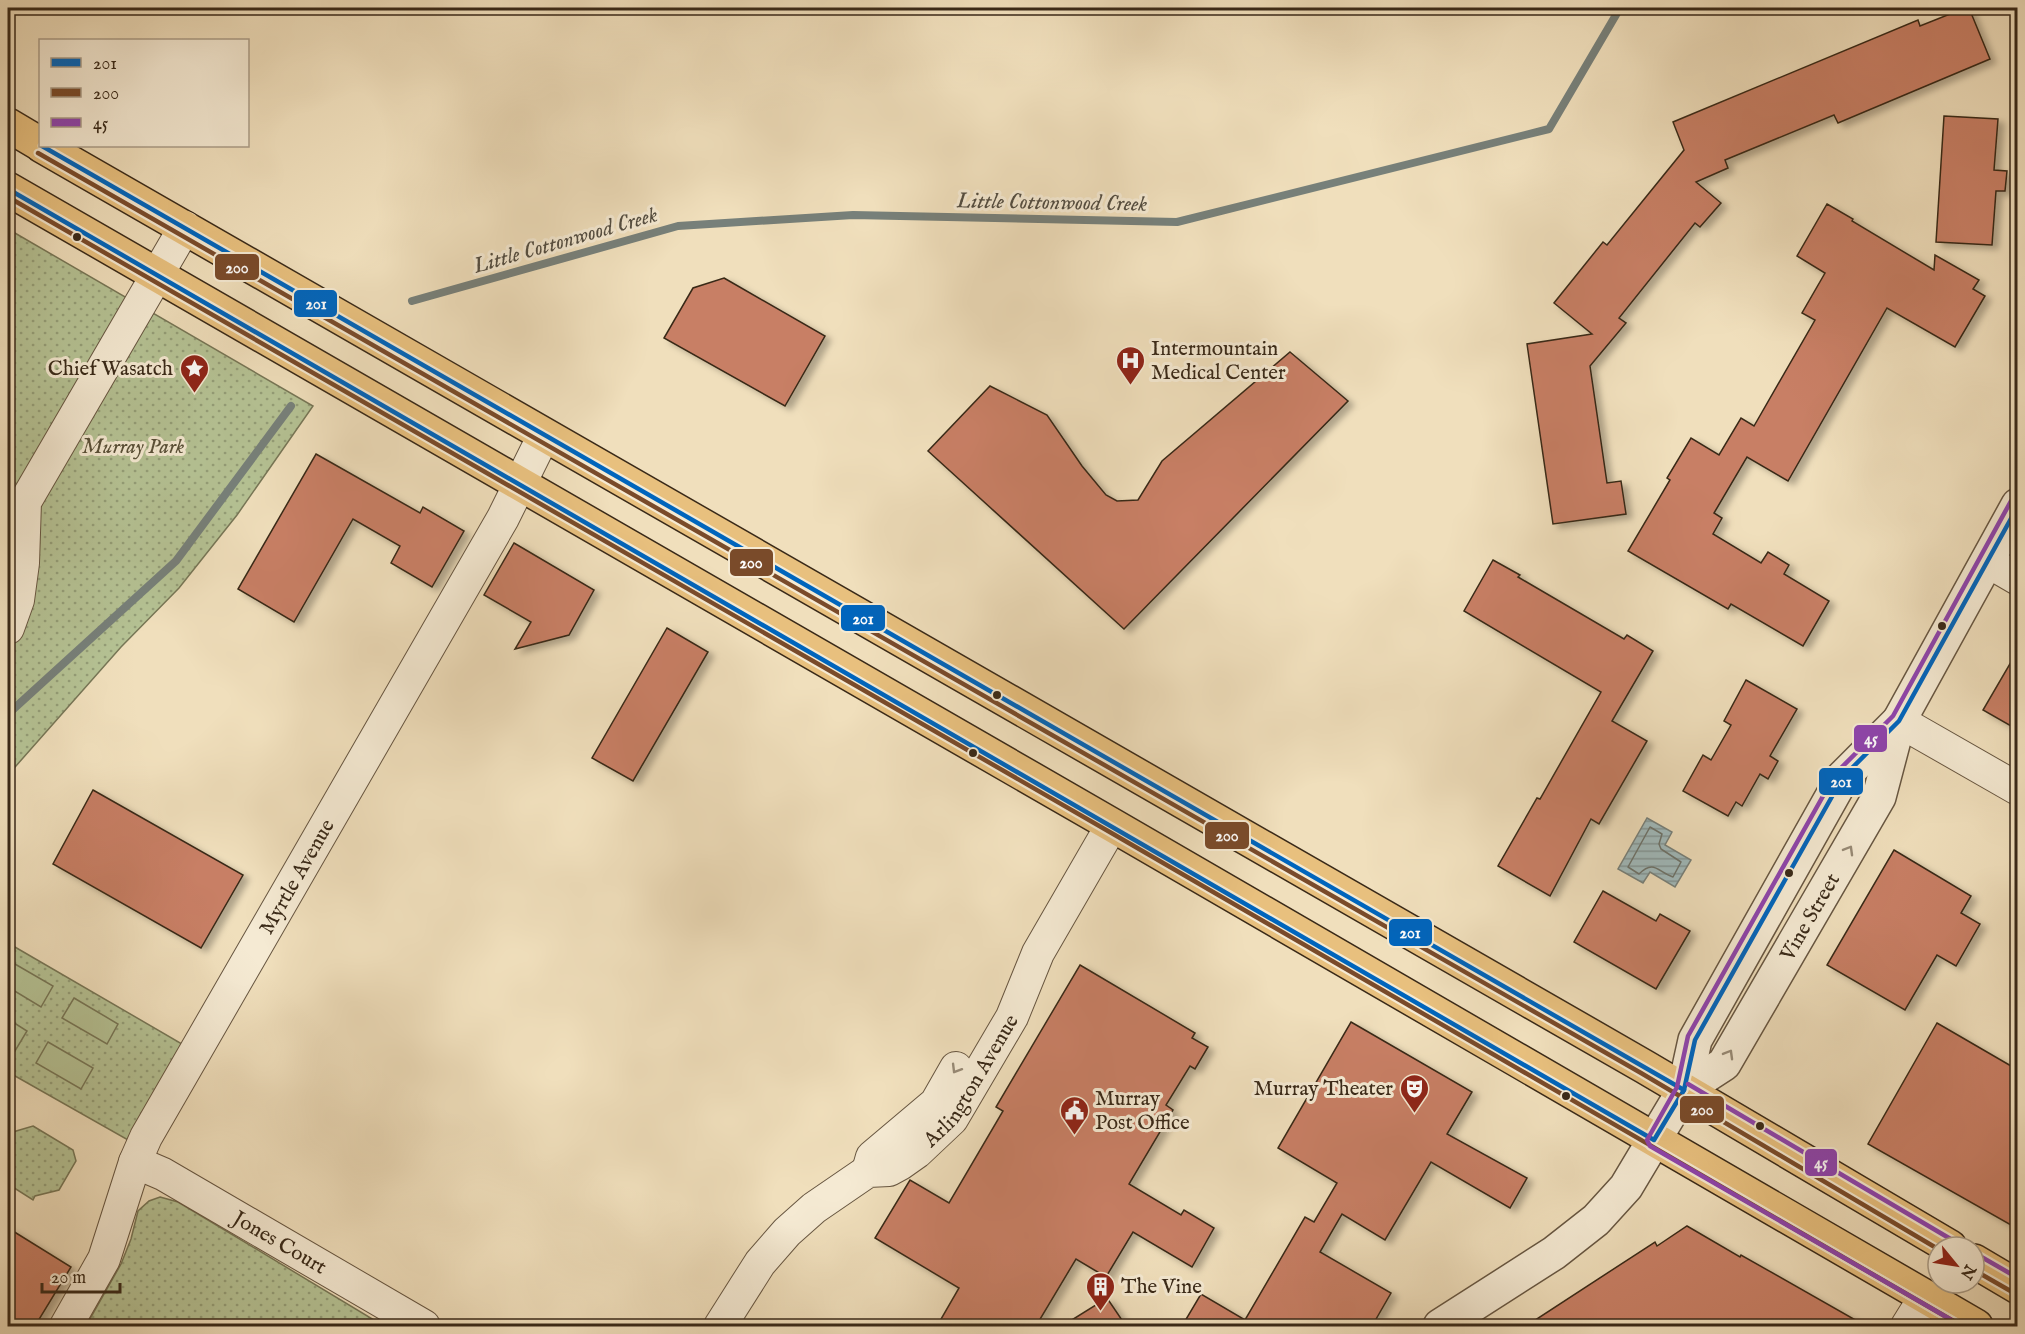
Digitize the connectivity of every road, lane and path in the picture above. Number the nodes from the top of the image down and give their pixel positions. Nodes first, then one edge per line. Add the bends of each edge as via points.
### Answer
1 (8, 126) edge
2 (39, 144) edge
3 (45, 147) edge
4 (8, 189) edge
5 (185, 227) junction
6 (158, 275) junction
7 (544, 435) junction
8 (520, 484) junction
9 (16, 502) edge
10 (2018, 505) edge
11 (1987, 561) junction
12 (2018, 579) edge
13 (8, 628) edge
14 (1899, 721) junction
15 (2018, 789) edge
16 (1112, 825) junction
17 (1684, 1090) junction
18 (1654, 1140) junction
19 (135, 1162) junction
20 (1930, 1235) edge
21 (1986, 1268) edge
22 (2018, 1287) edge
23 (1924, 1297) junction
24 (66, 1326) edge
25 (424, 1326) edge
26 (720, 1326) edge
27 (1440, 1326) edge
28 (1907, 1326) edge
29 (1976, 1326) edge

1 - 2 main road
3 - 5 main road
4 - 6 main road
5 - 6 street
5 - 7 main road
6 - 8 main road
6 - 9 street
7 - 8 street, Myrtle Avenue
7 - 17 main road
8 - 16 main road
8 - 19 street, Myrtle Avenue
9 - 13 street via 23,563 18,600
10 - 11 street, Vine Street
11 - 12 street
11 - 14 street, Vine Street
14 - 15 street
14 - 17 street, Vine Street via 1844,777 1695,1040
16 - 18 main road
16 - 26 street, Arlington Avenue via 1038,953 1007,982 936,1103 872,1157 868,1171 787,1232 760,1263
17 - 18 street, Vine Street
17 - 20 main road
18 - 23 main road
18 - 27 street, Vine Street via 1626,1187 1596,1220 1554,1253
19 - 24 street, Myrtle Avenue via 104,1259
19 - 25 street, Jones Court via 163,1174
21 - 22 main road
23 - 28 street
23 - 29 main road

